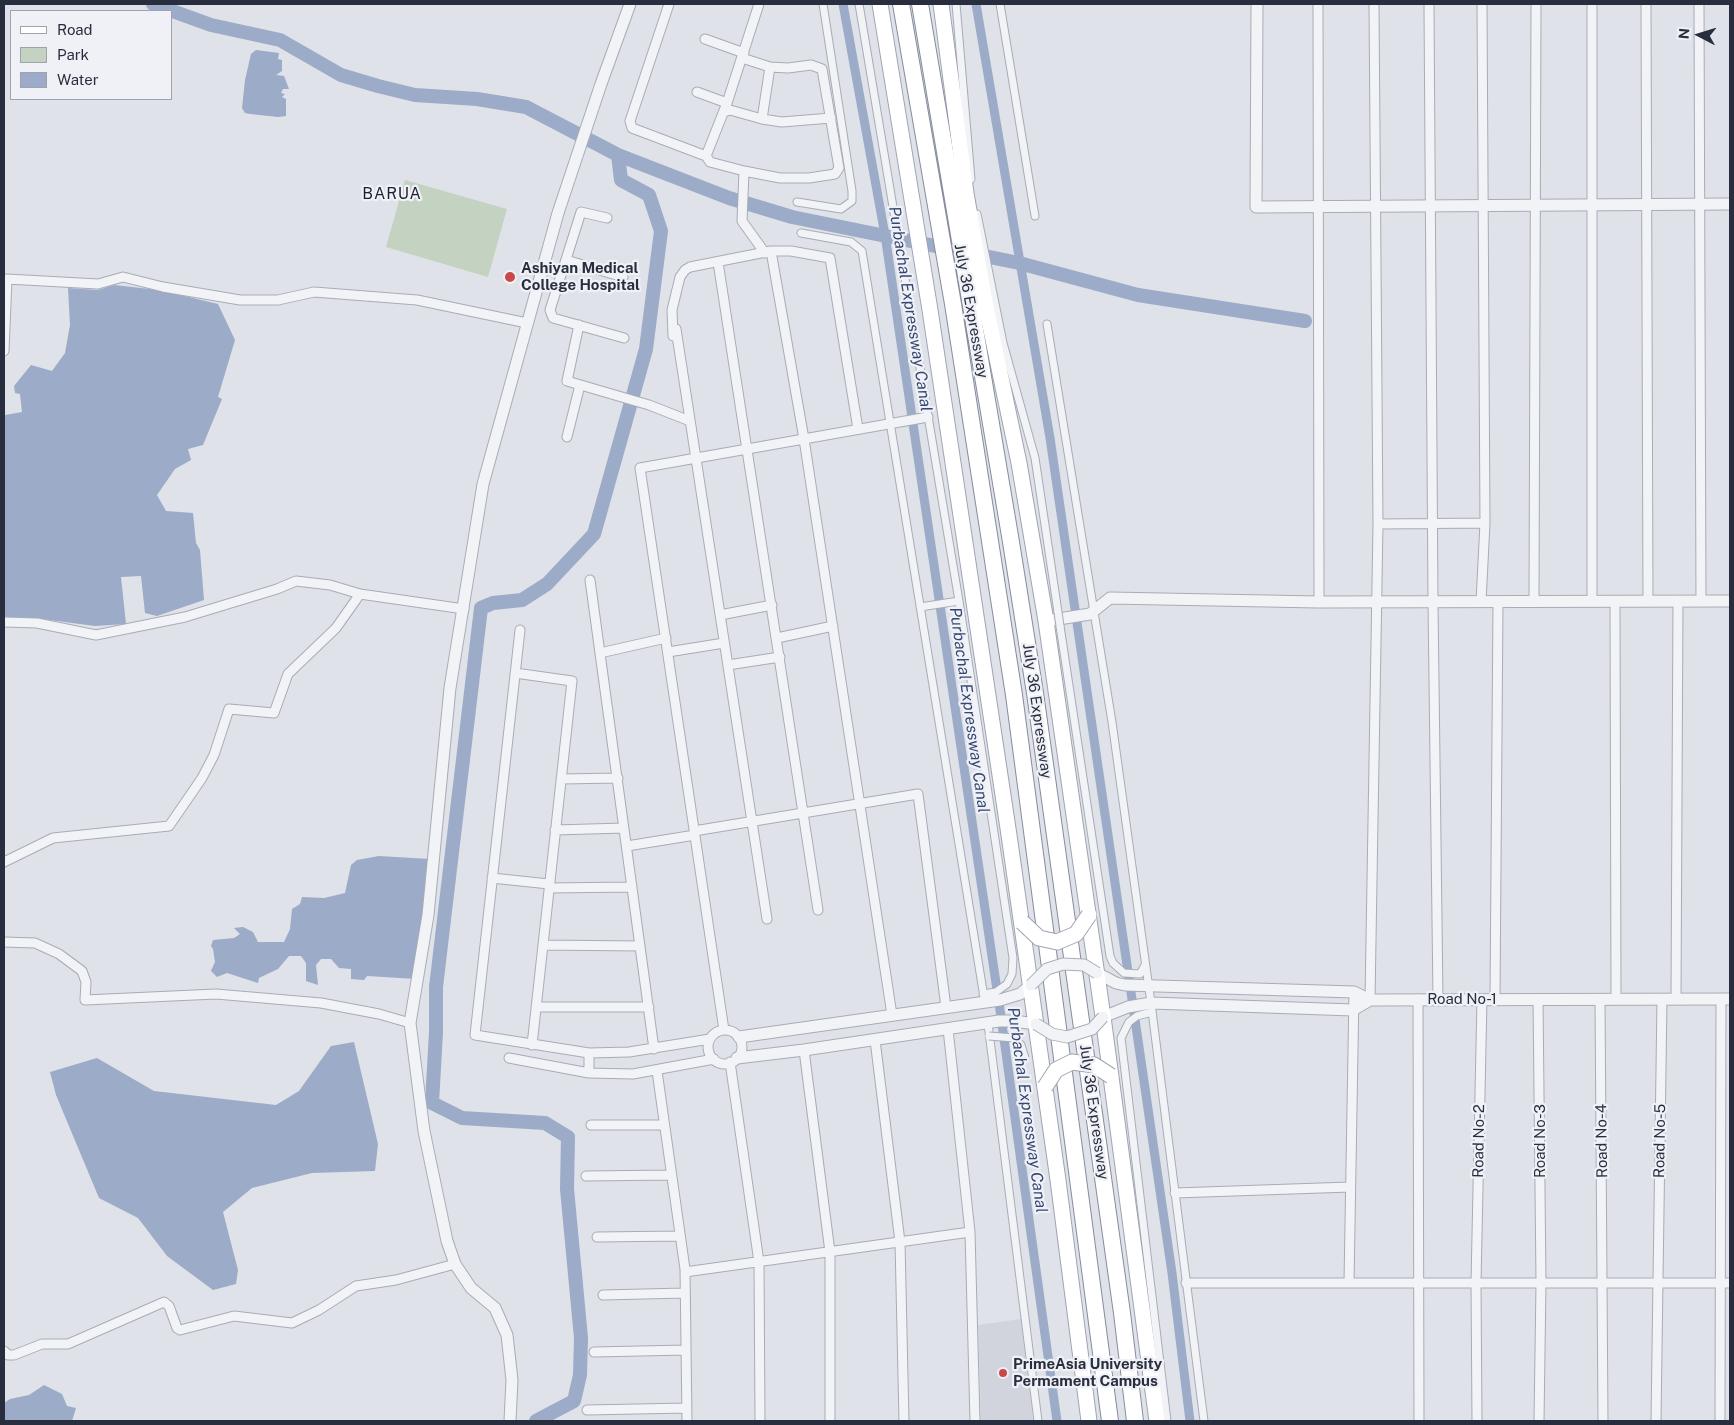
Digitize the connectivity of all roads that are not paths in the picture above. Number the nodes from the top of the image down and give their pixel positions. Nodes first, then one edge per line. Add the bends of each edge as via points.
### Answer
1 (630, 4) edge
2 (669, 4) edge
3 (759, 4) edge
4 (823, 4) edge
5 (860, 4) edge
6 (880, 4) edge
7 (901, 4) edge
8 (920, 4) edge
9 (956, 4) edge
10 (1000, 4) edge
11 (1257, 4) edge
12 (1318, 4) edge
13 (1374, 4) edge
14 (1429, 4) edge
15 (1482, 4) edge
16 (1536, 4) edge
17 (1592, 4) edge
18 (1646, 4) edge
19 (1699, 4) edge
20 (942, 9) edge
21 (705, 39) dead end
22 (743, 55) junction
23 (770, 67) junction
24 (697, 92) dead end
25 (725, 107) junction
26 (831, 118) junction
27 (762, 119) junction
28 (706, 156) junction
29 (744, 172) junction
30 (963, 193) junction
31 (797, 202) dead end
32 (1700, 204) junction
33 (1730, 204) edge
34 (1484, 205) junction
35 (1535, 205) junction
36 (1592, 205) junction
37 (1645, 205) junction
38 (1318, 206) junction
39 (1376, 206) junction
40 (1430, 206) junction
41 (897, 212) dead end
42 (1035, 216) dead end
43 (607, 218) dead end
44 (801, 234) dead end
45 (768, 252) junction
46 (566, 260) junction
47 (718, 262) junction
48 (623, 277) dead end
49 (982, 297) junction
50 (527, 323) junction
51 (1047, 324) dead end
52 (579, 325) junction
53 (676, 329) dead end
54 (624, 338) dead end
55 (4, 351) edge
56 (580, 385) junction
57 (928, 417) junction
58 (690, 421) junction
59 (890, 424) junction
60 (858, 429) junction
61 (566, 437) dead end
62 (804, 439) junction
63 (748, 449) junction
64 (693, 458) junction
65 (1432, 522) junction
66 (1486, 523) junction
67 (1378, 524) junction
68 (590, 580) dead end
69 (360, 594) junction
70 (959, 601) junction
71 (1615, 601) junction
72 (1648, 601) junction
73 (1678, 601) junction
74 (1701, 601) junction
75 (1730, 601) edge
76 (1318, 602) junction
77 (1376, 602) junction
78 (1433, 602) junction
79 (1481, 602) junction
80 (1498, 602) junction
81 (1534, 602) junction
82 (1592, 602) junction
83 (772, 605) junction
84 (920, 607) junction
85 (464, 609) junction
86 (1093, 612) junction
87 (720, 615) junction
88 (1056, 620) junction
89 (4, 622) edge
90 (833, 626) junction
91 (520, 630) dead end
92 (666, 638) junction
93 (776, 638) junction
94 (724, 643) junction
95 (668, 652) junction
96 (600, 653) junction
97 (780, 657) junction
98 (728, 665) junction
99 (516, 673) junction
100 (618, 778) junction
101 (561, 780) junction
102 (860, 804) junction
103 (803, 814) junction
104 (752, 822) junction
105 (624, 828) junction
106 (556, 830) junction
107 (695, 833) junction
108 (627, 846) junction
109 (4, 862) edge
110 (492, 878) junction
111 (549, 886) junction
112 (632, 887) junction
113 (818, 910) dead end
114 (1089, 915) junction
115 (767, 919) dead end
116 (1022, 922) junction
117 (4, 942) edge
118 (543, 945) junction
119 (640, 946) junction
120 (1146, 964) junction
121 (1097, 973) junction
122 (1148, 984) junction
123 (1031, 985) junction
124 (1354, 992) junction
125 (984, 998) junction
126 (1418, 999) junction
127 (1482, 999) junction
128 (1495, 999) junction
129 (1538, 999) junction
130 (1600, 999) junction
131 (1616, 999) junction
132 (1662, 999) junction
133 (1676, 999) junction
134 (1726, 999) edge
135 (1370, 1000) junction
136 (1438, 1000) junction
137 (536, 1007) junction
138 (648, 1007) junction
139 (946, 1008) junction
140 (1152, 1008) junction
141 (1354, 1010) junction
142 (892, 1015) junction
143 (1103, 1017) junction
144 (410, 1022) junction
145 (988, 1024) junction
146 (1036, 1024) junction
147 (724, 1030) junction
148 (948, 1030) junction
149 (989, 1036) dead end
150 (739, 1037) junction
151 (710, 1039) junction
152 (875, 1040) junction
153 (532, 1046) junction
154 (654, 1049) junction
155 (804, 1050) junction
156 (589, 1054) junction
157 (509, 1058) dead end
158 (1025, 1058) dead end
159 (714, 1059) junction
160 (734, 1060) junction
161 (656, 1071) junction
162 (589, 1073) junction
163 (1111, 1076) junction
164 (1045, 1086) junction
165 (590, 1125) dead end
166 (664, 1125) junction
167 (671, 1175) junction
168 (586, 1176) dead end
169 (1350, 1187) junction
170 (1175, 1193) junction
171 (970, 1232) junction
172 (680, 1236) junction
173 (597, 1237) dead end
174 (900, 1242) junction
175 (830, 1252) junction
176 (759, 1262) junction
177 (456, 1264) junction
178 (685, 1272) junction
179 (1186, 1283) junction
180 (1349, 1283) junction
181 (1418, 1283) junction
182 (1476, 1283) junction
183 (1541, 1283) junction
184 (1604, 1283) junction
185 (1658, 1283) junction
186 (1719, 1283) junction
187 (1730, 1283) edge
188 (685, 1293) junction
189 (603, 1295) dead end
190 (686, 1350) junction
191 (4, 1352) edge
192 (594, 1352) dead end
193 (687, 1408) junction
194 (587, 1410) dead end
195 (510, 1421) edge
196 (687, 1421) edge
197 (760, 1421) edge
198 (830, 1421) edge
199 (904, 1421) edge
200 (975, 1421) edge
201 (1038, 1421) edge
202 (1089, 1421) edge
203 (1110, 1421) edge
204 (1135, 1421) edge
205 (1157, 1421) edge
206 (1167, 1421) edge
207 (1204, 1421) edge
208 (1419, 1421) edge
209 (1477, 1421) edge
210 (1539, 1421) edge
211 (1603, 1421) edge
212 (1656, 1421) edge
213 (1720, 1421) edge

1 - 50 street via 600,84
2 - 28 street via 630,121 632,128
3 - 22 street
4 - 31 street via 852,200 841,209
5 - 41 street
5 - 57 street
6 - 116 main road via 930,310
7 - 203 highway, July 36 Expressway via 953,304 1014,696
8 - 30 highway, July 36 Expressway
9 - 30 street
10 - 42 street
11 - 38 street via 1256,207
12 - 38 street
13 - 39 street
14 - 40 street
15 - 34 street
16 - 35 street
17 - 36 street
18 - 37 street
19 - 32 street
20 - 30 main road
21 - 22 street
22 - 23 street
22 - 25 street
23 - 26 street via 812,65 822,70
23 - 27 street
24 - 25 street
25 - 27 street
25 - 28 street
26 - 27 street via 782,122
26 - 29 street via 839,168 835,174 780,178
28 - 29 street via 710,162
29 - 45 street via 742,221 747,231
30 - 49 highway, July 36 Expressway
30 - 49 street
32 - 33 street
32 - 37 street
32 - 74 street
34 - 35 street
34 - 40 street
34 - 66 street
35 - 36 street
35 - 81 street
36 - 37 street
36 - 82 street
37 - 72 street
38 - 39 street
38 - 76 street
39 - 40 street
39 - 67 street
40 - 65 street
43 - 46 street via 581,212
44 - 59 street via 851,242 862,251
45 - 47 street
45 - 60 street via 791,251 830,258
45 - 62 street
46 - 48 street
46 - 52 street via 551,315
47 - 63 street
47 - 64 street via 685,270 680,277 672,310 672,333
49 - 88 main road
49 - 204 highway, July 36 Expressway via 1011,542
50 - 55 street via 417,300 314,292 278,300 240,300 123,277 98,284 7,279
50 - 85 street via 483,484
51 - 86 street
52 - 54 street
52 - 56 street via 568,381
53 - 58 street
56 - 58 street
56 - 61 street
57 - 59 street
57 - 70 street
58 - 64 street
59 - 60 street
59 - 84 street
60 - 62 street
62 - 63 street
62 - 90 street
63 - 64 street
63 - 83 street
64 - 87 street
64 - 92 street via 640,468
65 - 66 street
65 - 67 street
65 - 78 street
66 - 79 street
67 - 77 street
68 - 96 street
69 - 85 street
69 - 89 street via 330,585 296,581 185,617 96,635 37,624
69 - 109 street via 336,628 288,674 274,713 230,709 214,756 169,826 53,838
70 - 84 street
70 - 125 street via 1013,958 1012,974 1007,984
71 - 72 street
71 - 82 street
71 - 131 street
72 - 73 street
73 - 74 street
73 - 133 street
74 - 75 street
76 - 77 street
76 - 86 street via 1110,598
77 - 78 street
77 - 135 street
78 - 79 street
78 - 136 street
79 - 80 street
80 - 81 street
80 - 128 street
81 - 82 street
83 - 87 street
83 - 93 street
84 - 125 street
85 - 144 street via 450,688 428,916
86 - 88 street
86 - 120 street
87 - 94 street
88 - 114 main road
88 - 120 street via 1113,963 1124,973 1132,974 1140,974
90 - 93 street
90 - 102 street
91 - 99 street
92 - 95 street
92 - 96 street
93 - 97 street
94 - 95 street
94 - 98 street
95 - 107 street
96 - 100 street
97 - 98 street
97 - 103 street
98 - 104 street
99 - 101 street via 572,681
99 - 110 street
100 - 101 street
100 - 105 street
101 - 106 street
102 - 103 street
102 - 139 street via 918,794
102 - 142 street
103 - 104 street
103 - 113 street
104 - 107 street
104 - 115 street
105 - 106 street
105 - 108 street
106 - 111 street
107 - 108 street
107 - 147 street
108 - 112 street
110 - 111 street
110 - 153 street via 475,1035
111 - 112 street
111 - 118 street
112 - 119 street
114 - 116 main road, bridge via 1076,934 1057,942 1039,938
114 - 121 main road
116 - 123 main road
117 - 144 street via 35,944 59,954 82,971 86,982 85,1000 216,994 320,1003
118 - 119 street
118 - 137 street
119 - 138 street
120 - 122 street
121 - 122 street via 1116,984
121 - 123 street, bridge via 1084,965 1063,964 1047,969
121 - 143 main road
122 - 124 street
122 - 140 street
123 - 125 street via 1020,994
123 - 146 main road
124 - 135 street
124 - 141 street
125 - 139 street
126 - 135 street
126 - 136 street, Road No-1
126 - 181 street, Road No-1
127 - 128 street, Road No-1
127 - 136 street, Road No-1
127 - 182 street, Road No-2
128 - 129 street, Road No-1
129 - 130 street, Road No-1
129 - 183 street, Road No-3
130 - 131 street, Road No-1
130 - 184 street, Road No-4
131 - 132 street, Road No-1
132 - 133 street, Road No-1
132 - 185 street, Road No-5
133 - 134 street, Road No-1
134 - 186 street
135 - 141 street
137 - 138 street
137 - 153 street
138 - 154 street
139 - 142 street
140 - 141 street
140 - 143 street via 1128,1007
140 - 170 street
140 - 206 street via 1129,1022 1121,1038
141 - 169 street
142 - 150 street
143 - 146 street, bridge via 1092,1029 1067,1038 1052,1034
143 - 163 main road
144 - 177 street via 424,1131 447,1241
145 - 146 street via 1014,1020
145 - 148 street
145 - 201 street
146 - 164 main road
147 - 150 street
147 - 151 street
148 - 152 street
148 - 171 street
149 - 158 street, bridge via 1014,1038 1021,1045
150 - 160 street via 741,1050
151 - 154 street
151 - 159 street via 708,1048
152 - 155 street
152 - 174 street
153 - 156 street
154 - 156 street
155 - 160 street
155 - 175 street
156 - 162 street
157 - 162 street
159 - 160 street via 722,1063
159 - 161 street
160 - 176 street
161 - 162 street
161 - 166 street
163 - 164 main road, bridge via 1094,1065 1072,1062 1056,1070
163 - 205 main road
164 - 202 main road
165 - 166 street
166 - 167 street
167 - 168 street
167 - 172 street
169 - 170 street
169 - 180 street
170 - 179 street
171 - 174 street
171 - 200 street
172 - 173 street
172 - 178 street
174 - 175 street
174 - 199 street
175 - 176 street
175 - 198 street
176 - 178 street
176 - 197 street
177 - 191 street via 396,1280 356,1286 292,1323 234,1316 184,1331 177,1328 169,1306 164,1302 68,1344 42,1344 8,1355
177 - 195 street via 471,1288 495,1308 507,1335 512,1380
178 - 188 street
179 - 180 street
179 - 207 street
180 - 181 street
181 - 182 street
181 - 208 street, Road No-1
182 - 183 street
182 - 209 street, Road No-2
183 - 184 street
183 - 210 street, Road No-3
184 - 185 street
184 - 211 street, Road No-4
185 - 186 street
185 - 212 street, Road No-5
186 - 187 street
186 - 213 street
188 - 189 street
188 - 190 street
190 - 192 street
190 - 193 street
193 - 194 street
193 - 196 street

